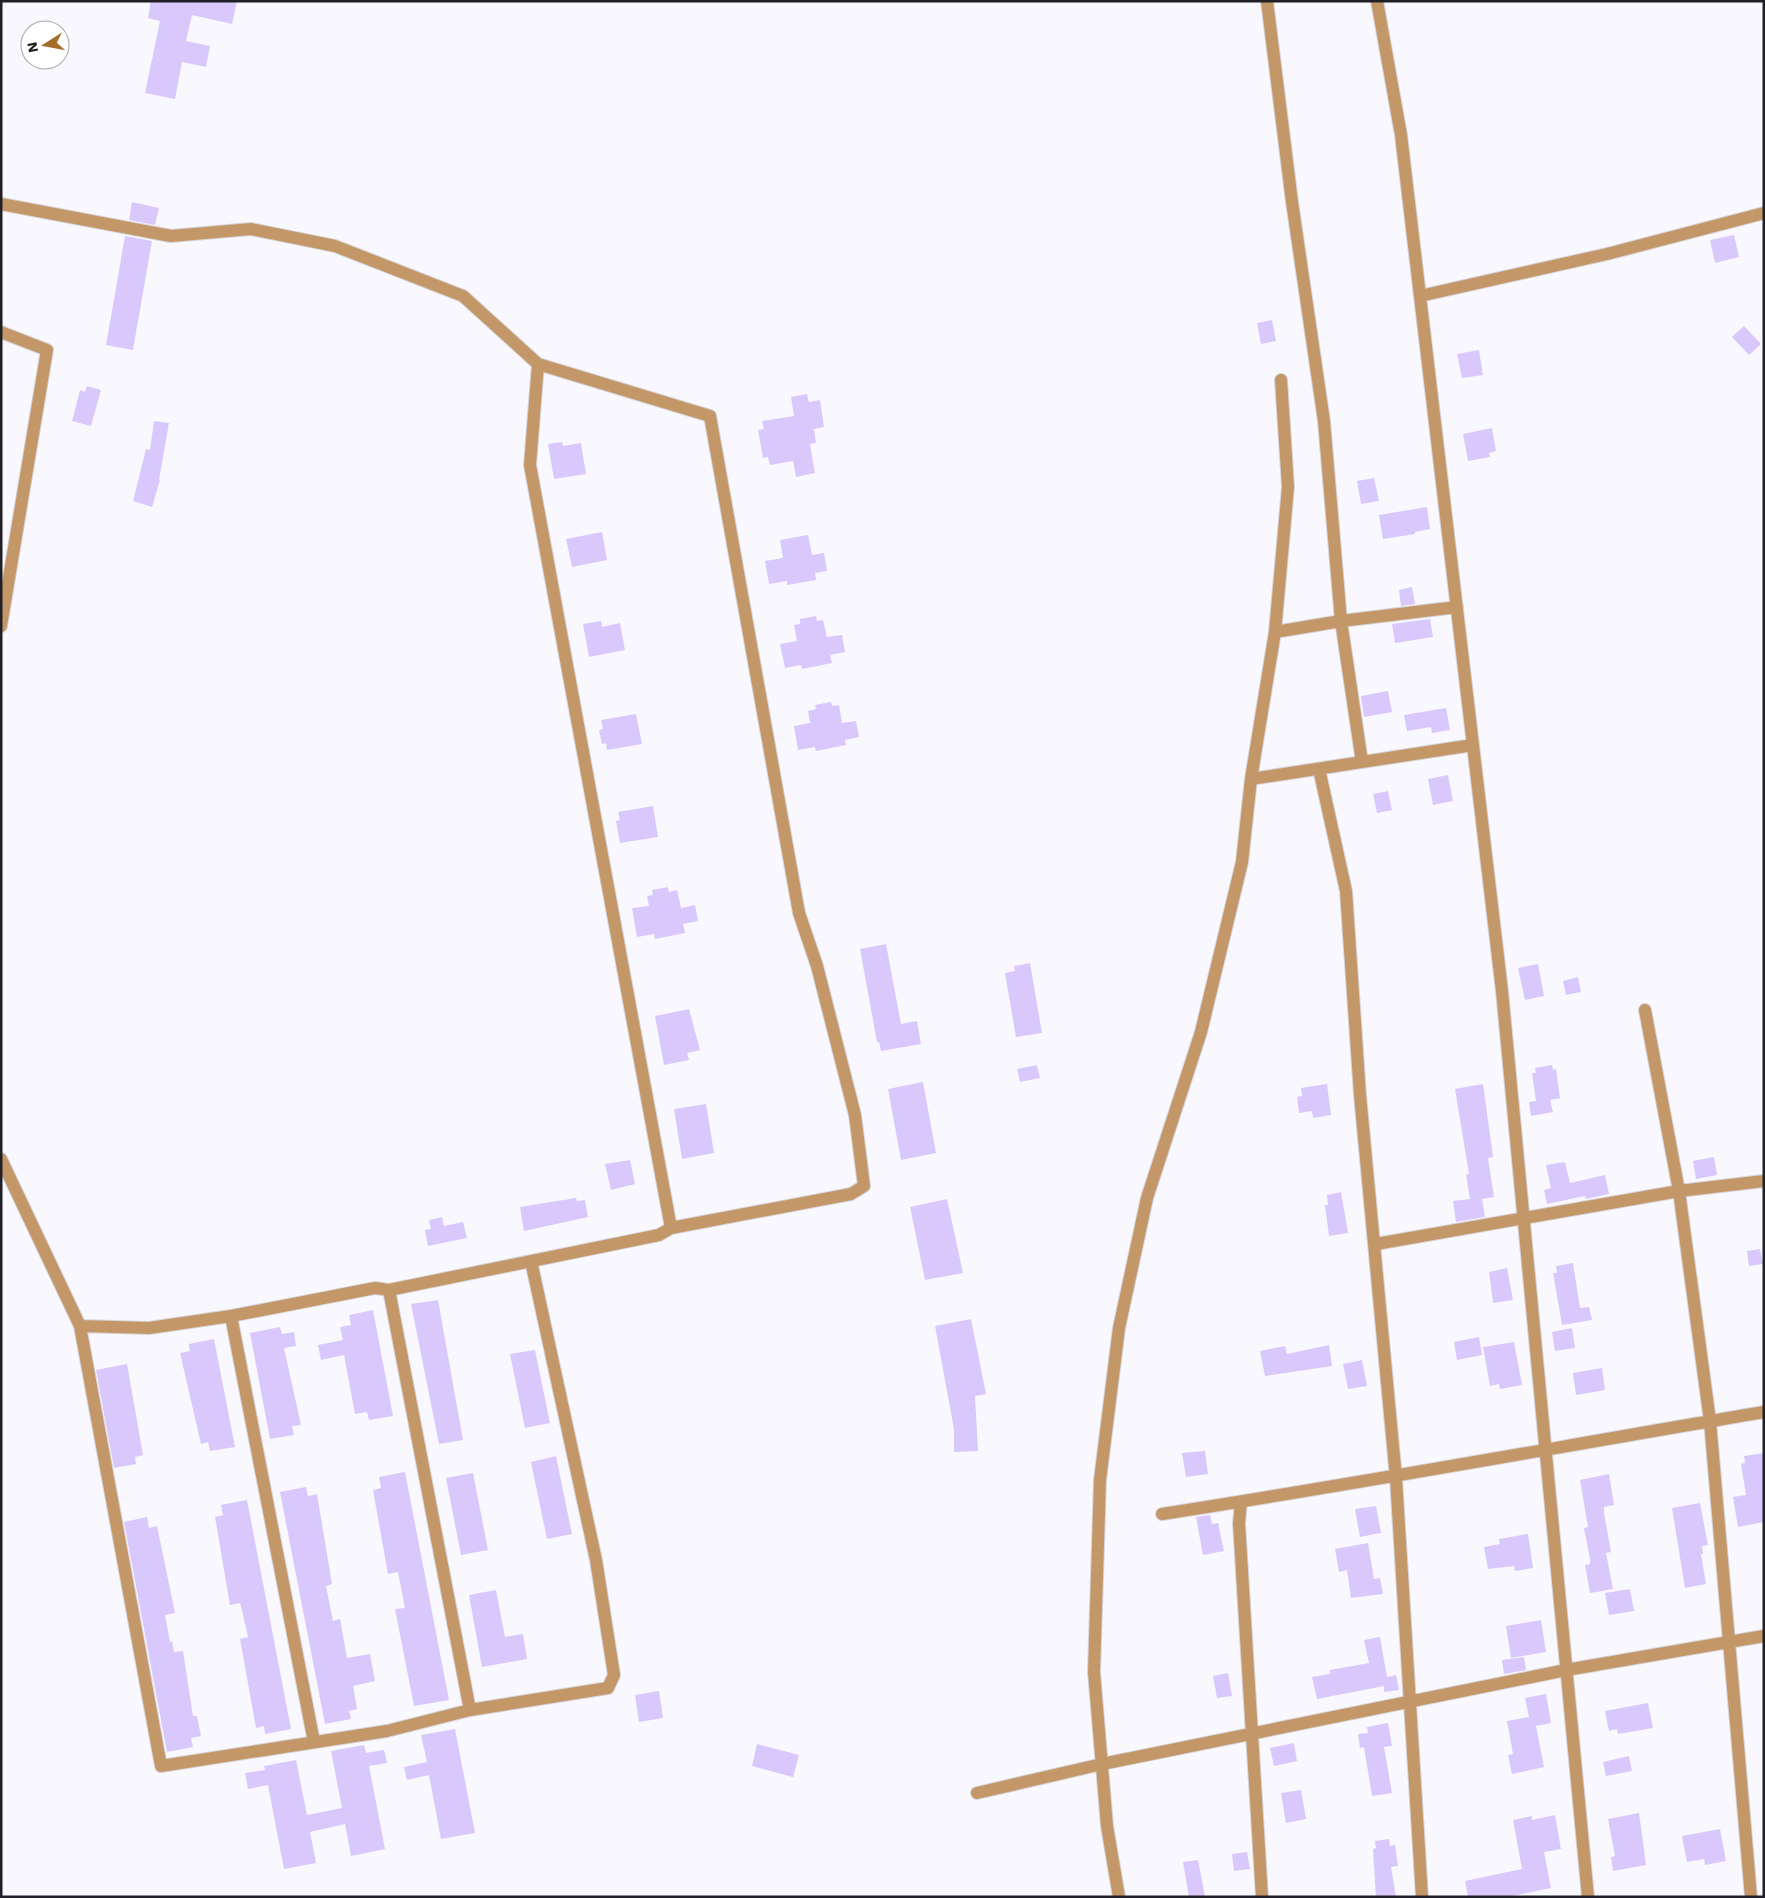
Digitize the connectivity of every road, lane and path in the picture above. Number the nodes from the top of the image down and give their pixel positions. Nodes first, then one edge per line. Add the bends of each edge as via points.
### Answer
1 (1267, 1) edge
2 (1376, 1) edge
3 (1, 204) edge
4 (1764, 213) edge
5 (1420, 296) junction
6 (1, 332) edge
7 (538, 364) junction
8 (1281, 380) dead end
9 (1456, 608) junction
10 (1341, 621) junction
11 (1, 626) edge
12 (1274, 632) junction
13 (1473, 745) junction
14 (1362, 762) junction
15 (1318, 769) junction
16 (1251, 779) junction
17 (1645, 1010) dead end
18 (1, 1159) edge
19 (1764, 1181) edge
20 (1679, 1191) junction
21 (1524, 1220) junction
22 (671, 1228) junction
23 (1376, 1244) junction
24 (531, 1261) junction
25 (389, 1290) junction
26 (231, 1316) junction
27 (80, 1326) junction
28 (1764, 1412) edge
29 (1710, 1421) junction
30 (1546, 1448) junction
31 (1396, 1478) junction
32 (1241, 1502) junction
33 (1162, 1514) dead end
34 (1764, 1636) edge
35 (1731, 1641) junction
36 (1568, 1671) junction
37 (1411, 1703) junction
38 (470, 1710) junction
39 (1253, 1734) junction
40 (314, 1742) junction
41 (1102, 1764) junction
42 (977, 1793) dead end
43 (1120, 1897) edge
44 (1262, 1897) edge
45 (1422, 1897) edge
46 (1588, 1897) edge
47 (1751, 1897) edge

1 - 10 street via 1324,421
2 - 5 street via 1401,134
3 - 7 street via 171,236 251,229 335,246 463,296
4 - 5 street via 1607,254
5 - 9 street
6 - 11 street via 47,350
7 - 22 street via 530,465
7 - 22 street via 710,416 799,913 817,966 855,1115 864,1186 851,1194
8 - 12 street via 1288,487
9 - 10 street
9 - 13 street
10 - 12 street
10 - 14 street
12 - 16 street
13 - 14 street
13 - 21 street via 1502,990
14 - 15 street
15 - 16 street
15 - 23 street via 1346,891 1360,1095
16 - 41 street via 1242,862 1201,1032 1147,1198 1119,1328 1100,1480 1094,1672
17 - 20 street
18 - 27 street
19 - 20 street
20 - 21 street
20 - 29 street
21 - 23 street via 1521,1217
21 - 30 street
22 - 24 street via 658,1235
23 - 31 street
24 - 25 street
24 - 38 street via 596,1560 614,1675 608,1688
25 - 26 street via 375,1288
25 - 38 street
26 - 27 street via 149,1328
26 - 40 street
27 - 40 street via 161,1766
28 - 29 street
29 - 30 street
29 - 35 street
30 - 31 street
30 - 36 street
31 - 32 street
31 - 37 street
32 - 33 street
32 - 39 street via 1239,1523
34 - 35 street
35 - 36 street
35 - 47 street
36 - 37 street
36 - 46 street
37 - 39 street
37 - 45 street
38 - 40 street via 387,1731
39 - 41 street
39 - 44 street
41 - 42 street
41 - 43 street via 1107,1826

